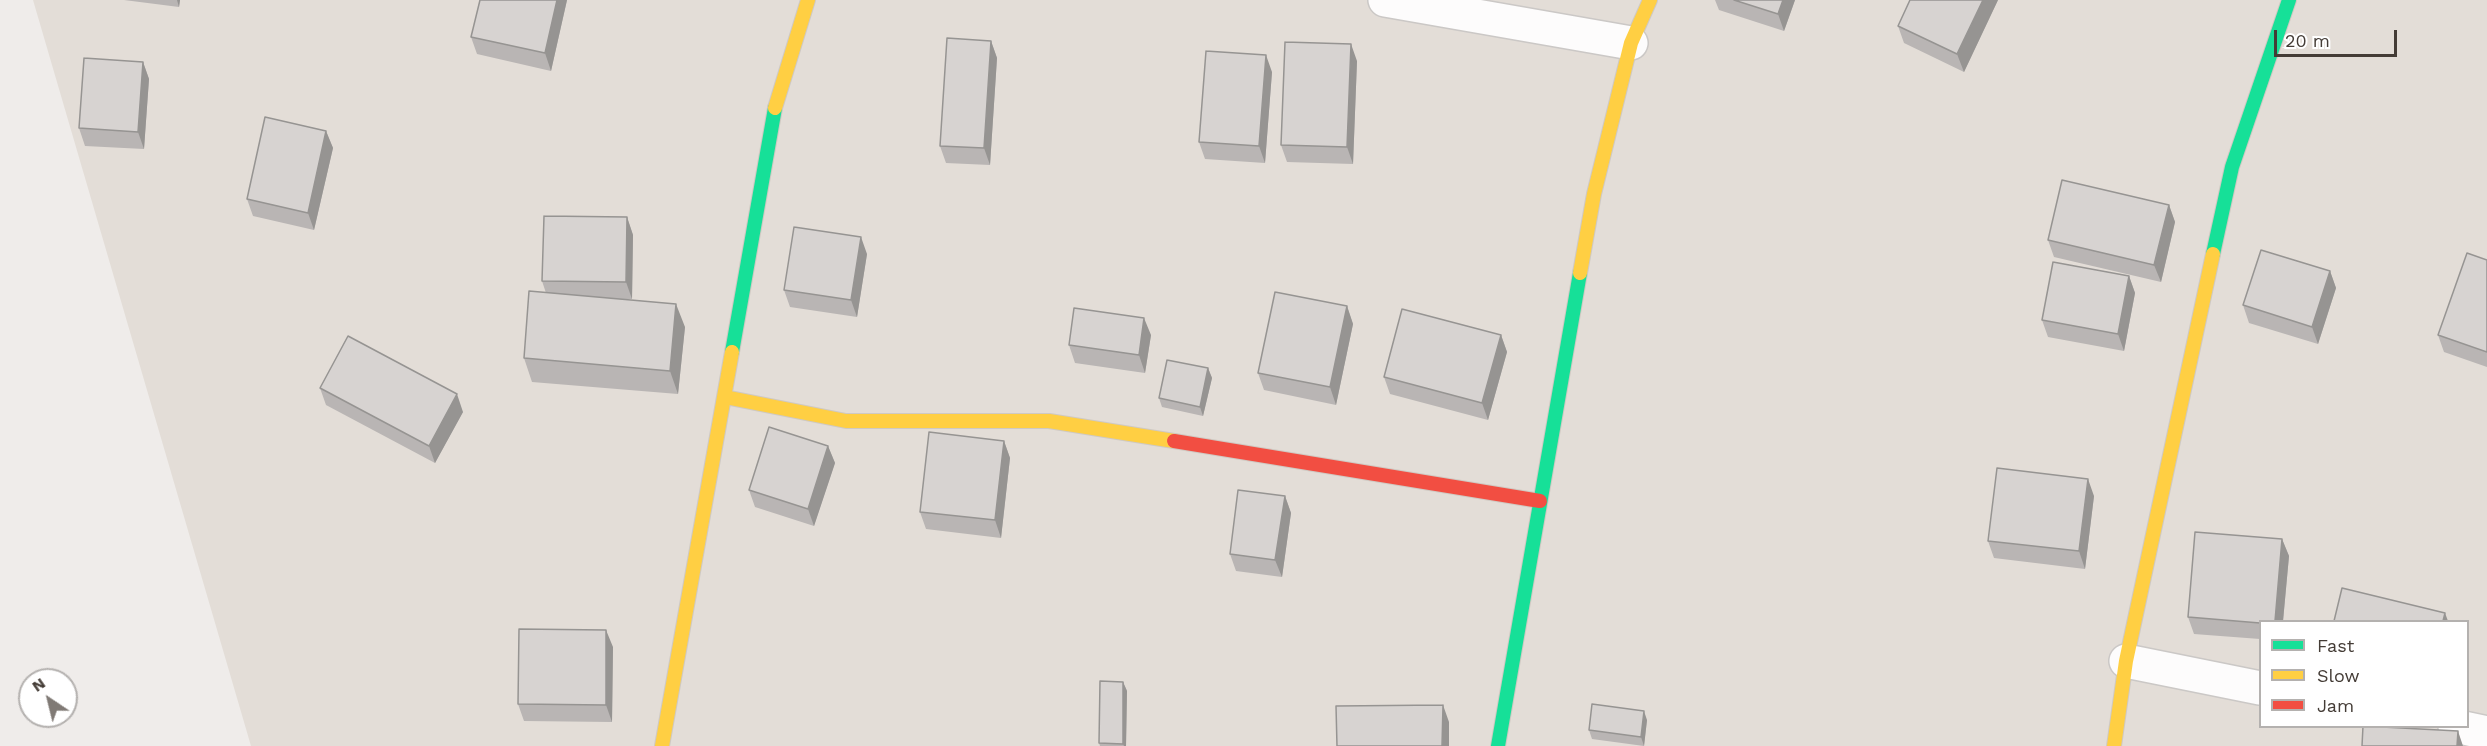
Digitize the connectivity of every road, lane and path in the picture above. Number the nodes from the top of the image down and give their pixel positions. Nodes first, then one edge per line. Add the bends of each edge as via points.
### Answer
1 (808, 0) edge
2 (1385, 0) edge
3 (1650, 0) edge
4 (2289, 0) edge
5 (1631, 43) junction
6 (725, 397) junction
7 (1540, 501) junction
8 (2126, 661) junction
9 (2259, 688) edge
10 (2464, 728) edge
11 (2487, 733) edge
12 (662, 746) edge
13 (1498, 746) edge
14 (2114, 746) edge

1 - 6 street via 775,107
2 - 5 street
3 - 5 street
4 - 8 street via 2232,167
5 - 7 street via 1594,194
6 - 7 street via 846,422 1049,421
6 - 12 street
7 - 13 street
8 - 9 street
8 - 14 street
10 - 11 street

